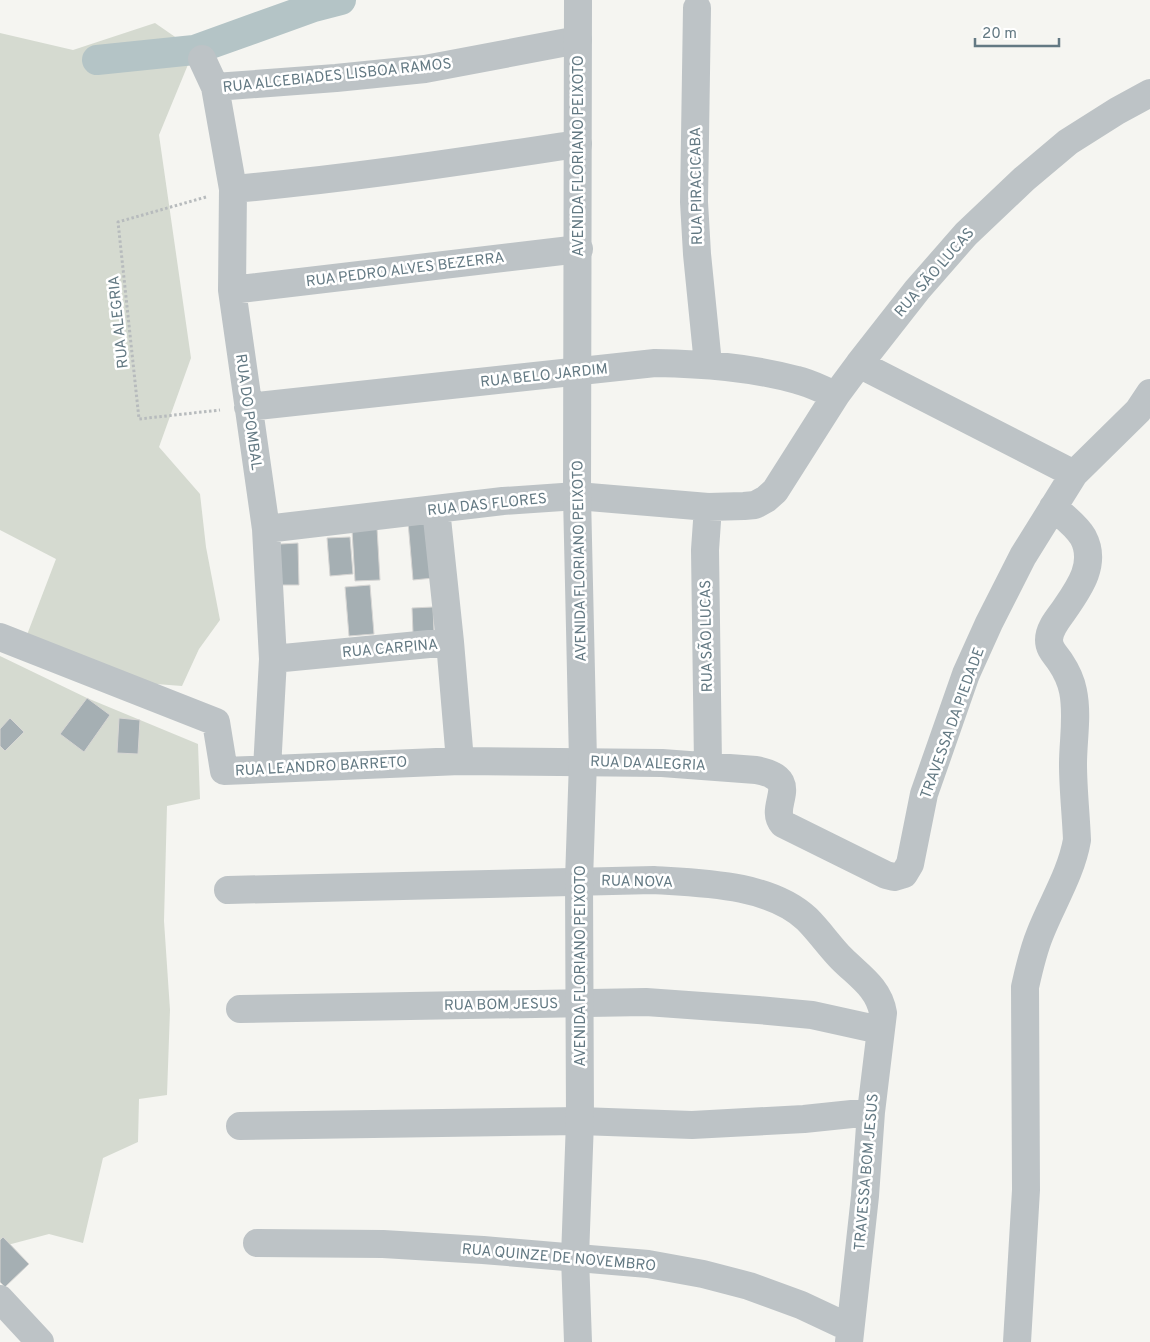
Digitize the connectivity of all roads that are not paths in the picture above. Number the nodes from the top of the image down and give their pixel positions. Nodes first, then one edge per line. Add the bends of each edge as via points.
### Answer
1 (578, 0) edge
2 (697, 8) dead end
3 (578, 40) junction
4 (202, 59) dead end
5 (215, 87) junction
6 (1150, 93) edge
7 (578, 144) junction
8 (233, 189) junction
9 (578, 249) junction
10 (232, 290) junction
11 (708, 364) junction
12 (859, 364) junction
13 (578, 372) junction
14 (1150, 393) edge
15 (836, 395) junction
16 (248, 407) junction
17 (1074, 474) junction
18 (577, 496) junction
19 (766, 499) joint
20 (708, 507) junction
21 (1054, 507) junction
22 (436, 509) junction
23 (266, 529) junction
24 (0, 637) edge
25 (450, 642) junction
26 (273, 659) junction
27 (460, 760) junction
28 (582, 761) junction
29 (708, 765) junction
30 (267, 769) junction
31 (789, 828) joint
32 (579, 880) junction
33 (228, 890) dead end
34 (881, 1002) joint
35 (579, 1003) junction
36 (240, 1009) dead end
37 (880, 1030) junction
38 (871, 1112) junction
39 (580, 1121) junction
40 (240, 1126) dead end
41 (257, 1243) dead end
42 (575, 1257) junction
43 (0, 1299) edge
44 (849, 1335) edge
45 (40, 1342) edge
46 (578, 1342) edge
47 (1017, 1342) edge

1 - 3 street, AVENIDA FLORIANO PEIXOTO
2 - 11 street, RUA PIRACICABA via 694,202
3 - 5 street, RUA ALCEBIADES LISBOA RAMOS via 425,69
3 - 7 street, AVENIDA FLORIANO PEIXOTO
4 - 5 street, RUA DO POMBAL
5 - 8 street, RUA DO POMBAL
6 - 12 street, RUA SÃO LUCAS via 1068,142 1024,179 966,234
7 - 8 street via 294,184
7 - 9 street, AVENIDA FLORIANO PEIXOTO
8 - 10 street, RUA DO POMBAL
9 - 10 street, RUA PEDRO ALVES BEZERRA
9 - 13 street, AVENIDA FLORIANO PEIXOTO
10 - 16 street, RUA DO POMBAL
11 - 13 street, RUA BELO JARDIM via 655,363
11 - 15 street, RUA BELO JARDIM via 798,380
12 - 15 street, RUA SÃO LUCAS
12 - 17 street
13 - 16 street, RUA BELO JARDIM
13 - 18 street, AVENIDA FLORIANO PEIXOTO
14 - 17 street, TRAVESSA DA PIEDADE via 1138,411
15 - 19 street, RUA SÃO LUCAS via 784,479
16 - 23 street, RUA DO POMBAL
17 - 21 street, TRAVESSA DA PIEDADE
18 - 20 street, RUA DAS FLORES
18 - 22 street, RUA DAS FLORES via 503,500
18 - 28 street, AVENIDA FLORIANO PEIXOTO
19 - 20 street, RUA DAS FLORES via 755,505
20 - 29 street, RUA SÃO LUCAS via 705,550
21 - 31 street, TRAVESSA DA PIEDADE via 1023,556 966,674 924,794 910,864 904,874 886,875
21 - 47 street via 1083,537 1089,562 1086,575 1054,624 1049,640 1073,693 1077,840 1057,898 1040,933 1025,987 1026,1190
22 - 23 street, RUA DAS FLORES
22 - 25 street
23 - 26 street, RUA DO POMBAL
24 - 30 street, RUA LEANDRO BARRETO via 216,722 224,771
25 - 26 street, RUA CARPINA
25 - 27 street, RUA CARPINA
26 - 30 street, RUA DO POMBAL
27 - 28 street, RUA DA ALEGRIA
27 - 30 street, RUA LEANDRO BARRETO
28 - 29 street, RUA DA ALEGRIA
28 - 32 street, AVENIDA FLORIANO PEIXOTO
29 - 31 street, RUA DA ALEGRIA via 769,772 776,777 782,793 779,817
32 - 33 street, RUA NOVA
32 - 34 street, RUA NOVA via 714,884 763,895 786,904 806,918 842,959 868,982
32 - 35 street, AVENIDA FLORIANO PEIXOTO
34 - 37 street, TRAVESSA BOM JESUS
35 - 36 street, RUA BOM JESUS
35 - 37 street, RUA BOM JESUS via 646,1002 758,1010 812,1015
35 - 39 street, AVENIDA FLORIANO PEIXOTO
37 - 38 street, TRAVESSA BOM JESUS
38 - 39 street via 692,1125
38 - 44 street, TRAVESSA BOM JESUS
39 - 40 street
39 - 42 street, AVENIDA FLORIANO PEIXOTO
41 - 42 street, RUA QUINZE DE NOVEMBRO via 383,1244
42 - 44 street, RUA QUINZE DE NOVEMBRO via 648,1264 750,1286 801,1305
42 - 46 street, AVENIDA FLORIANO PEIXOTO
43 - 45 street

